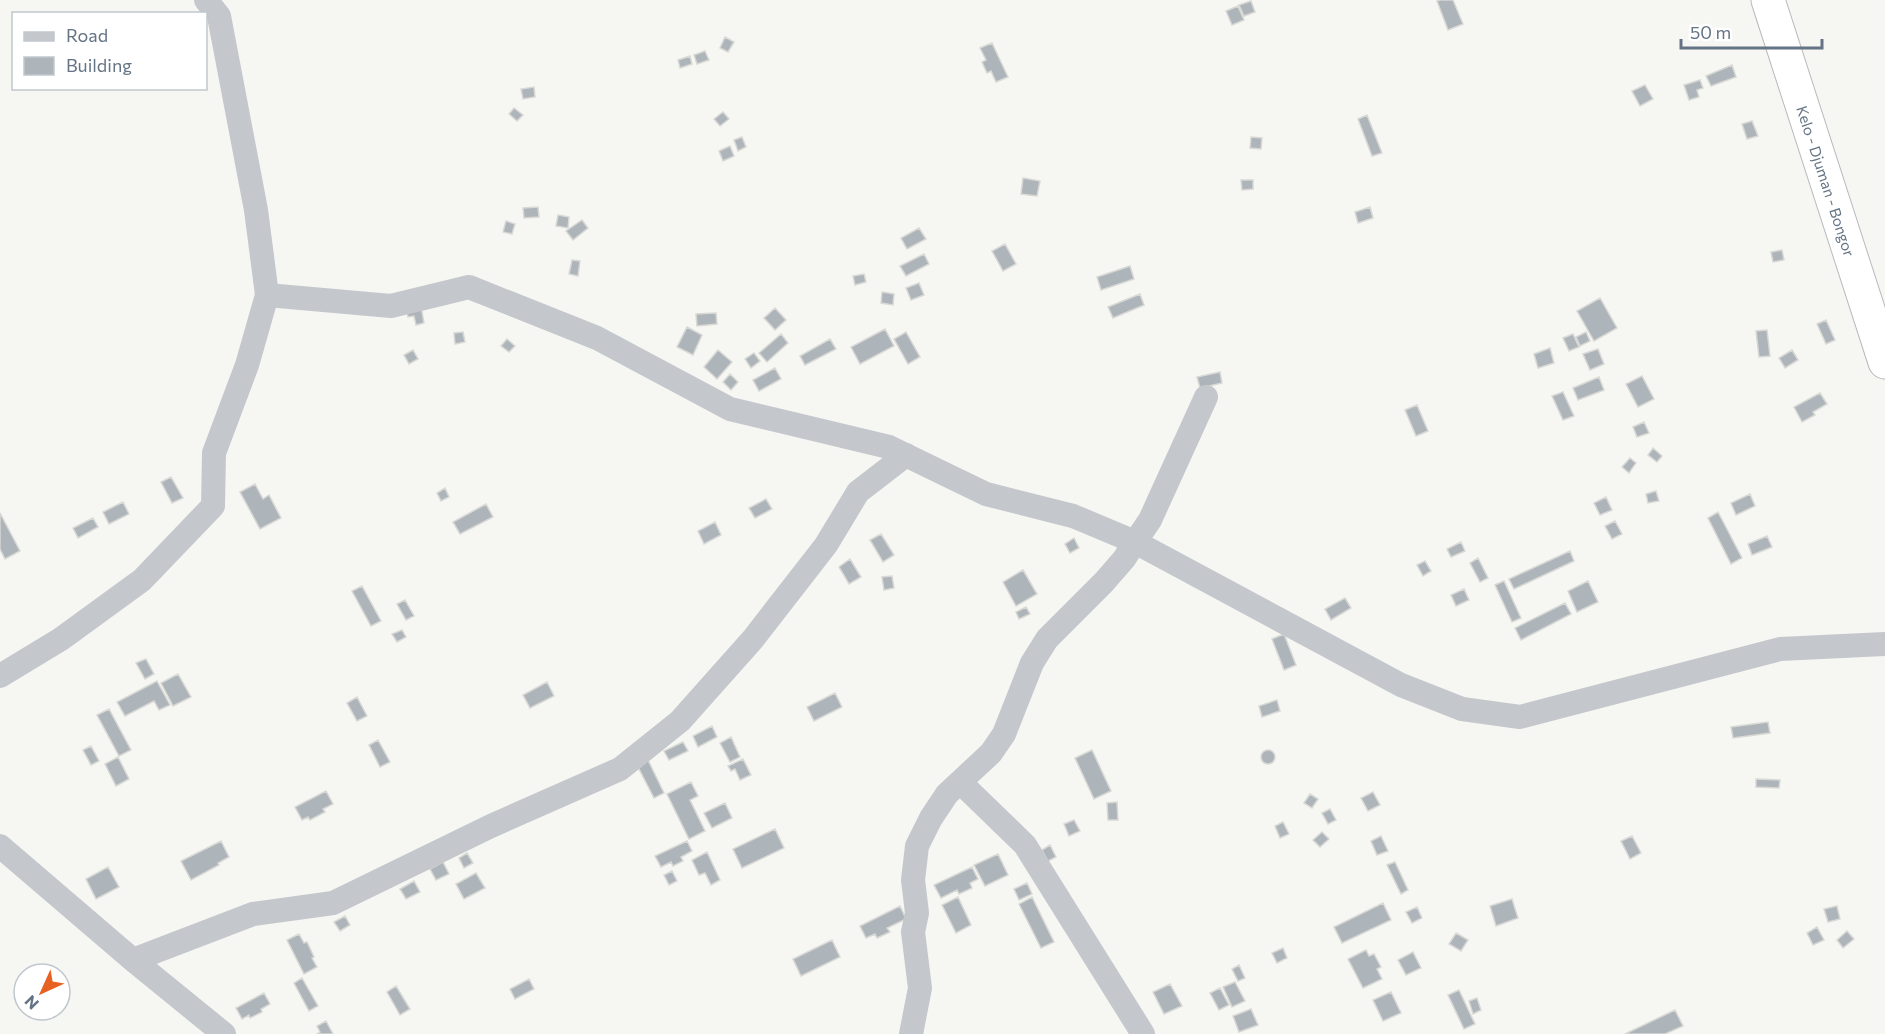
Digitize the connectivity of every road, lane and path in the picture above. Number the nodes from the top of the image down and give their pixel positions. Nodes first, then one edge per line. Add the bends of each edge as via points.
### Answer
1 (207, 0) edge
2 (1768, 0) edge
3 (267, 295) junction
4 (1885, 362) edge
5 (1206, 397) dead end
6 (906, 455) junction
7 (1136, 542) junction
8 (1885, 644) edge
9 (0, 676) edge
10 (960, 782) junction
11 (0, 846) edge
12 (133, 960) junction
13 (224, 1034) edge
14 (911, 1034) edge
15 (1143, 1034) edge

1 - 3 street via 219,16 256,210
2 - 4 highway, Kelo - Djuman - Bongor
3 - 6 street via 391,306 469,287 597,338 730,409 889,447
3 - 9 street via 214,453 213,506 142,580 61,639
5 - 7 street via 1150,520
6 - 7 street via 986,495 1073,516
6 - 12 street via 858,492 819,554 753,639 680,721 620,769 333,903 253,914
7 - 8 street via 1401,685 1462,709 1520,717 1780,650
7 - 10 street via 1104,582 1047,639 1032,663 1004,734 991,753
10 - 14 street via 942,802 916,846 913,880 917,913 913,932 920,988
10 - 15 street via 1025,845
11 - 12 street
12 - 13 street

